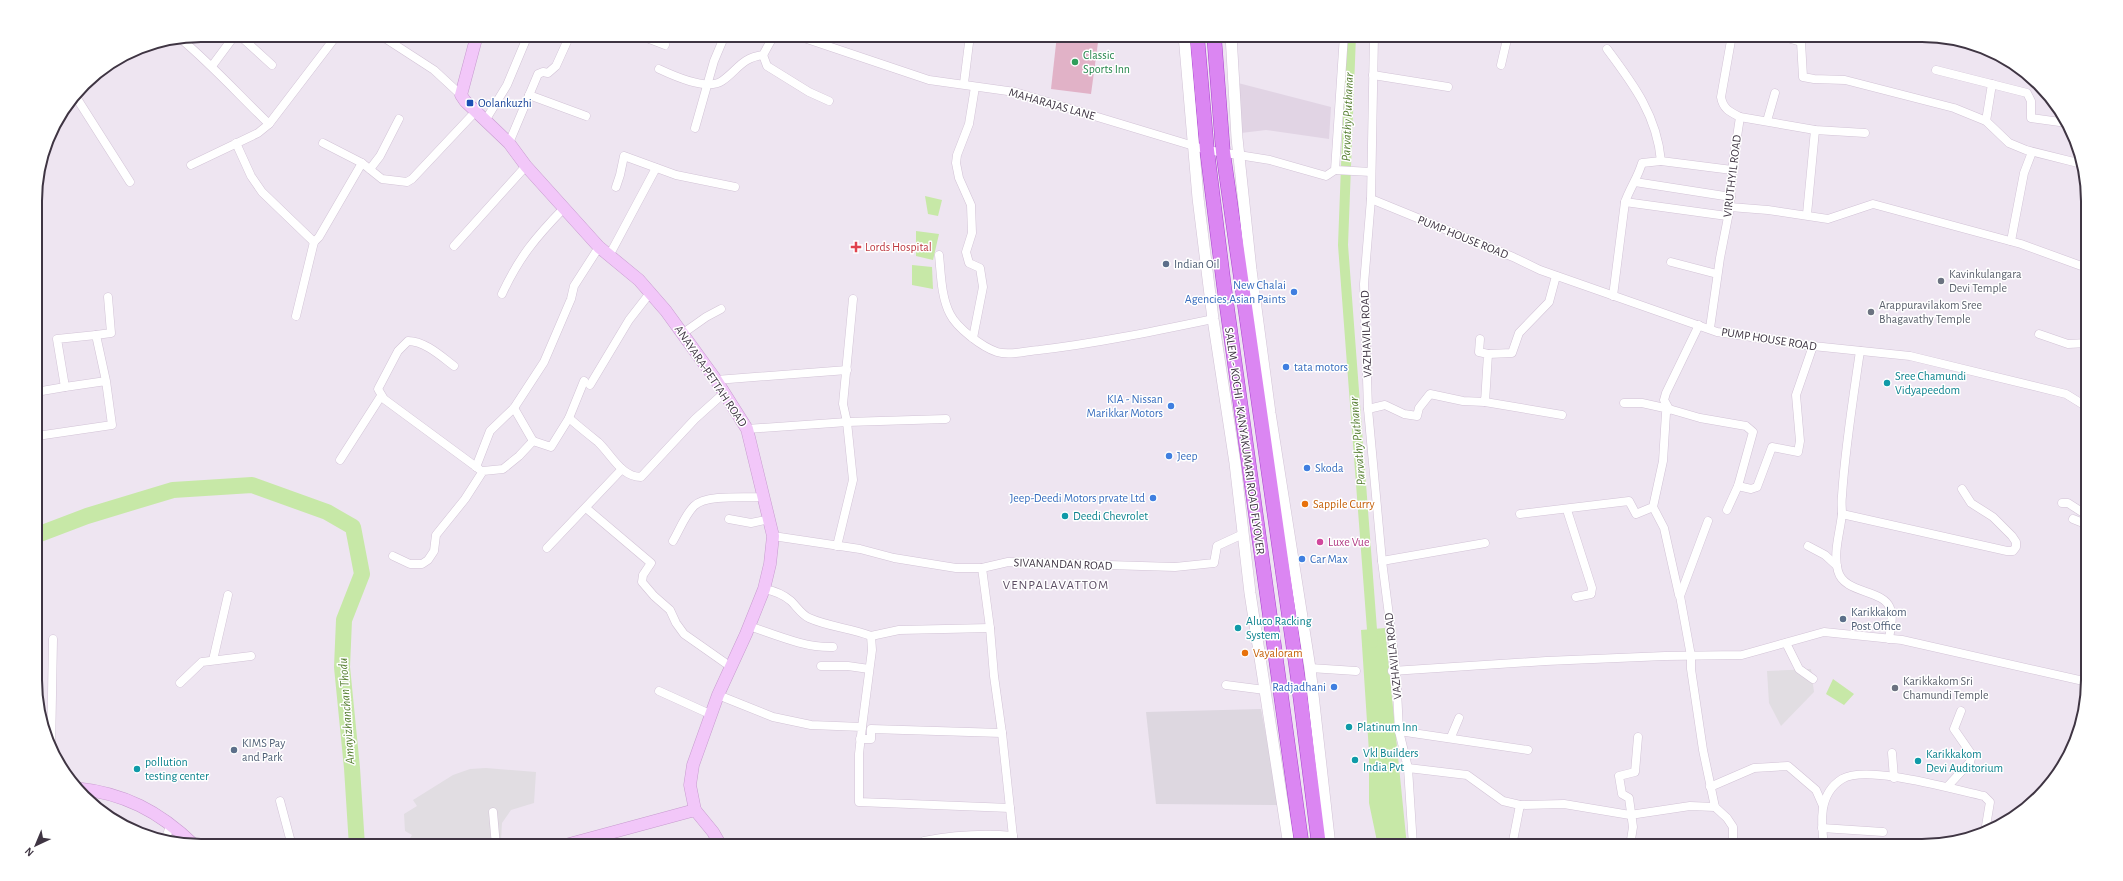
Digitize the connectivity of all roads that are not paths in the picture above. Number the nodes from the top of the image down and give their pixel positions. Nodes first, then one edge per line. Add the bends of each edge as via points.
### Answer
1 (230, 42) edge
2 (247, 42) edge
3 (332, 42) edge
4 (391, 42) edge
5 (475, 42) edge
6 (525, 42) dead end
7 (567, 42) edge
8 (657, 42) edge
9 (722, 42) edge
10 (770, 42) edge
11 (817, 42) edge
12 (969, 42) edge
13 (1185, 42) edge
14 (1197, 42) edge
15 (1215, 42) edge
16 (1231, 42) edge
17 (1343, 42) edge
18 (1374, 42) edge
19 (1506, 42) edge
20 (1731, 42) edge
21 (1801, 42) edge
22 (185, 43) edge
23 (665, 45) dead end
24 (1608, 49) dead end
25 (763, 55) junction
26 (272, 65) dead end
27 (1501, 65) dead end
28 (212, 66) junction
29 (659, 69) dead end
30 (1936, 70) dead end
31 (1373, 75) junction
32 (964, 83) junction
33 (707, 84) junction
34 (1992, 84) junction
35 (975, 86) junction
36 (1448, 87) dead end
37 (1775, 92) dead end
38 (462, 95) junction
39 (529, 95) junction
40 (78, 100) edge
41 (829, 101) dead end
42 (476, 111) junction
43 (586, 116) dead end
44 (1740, 117) junction
45 (399, 119) dead end
46 (485, 121) junction
47 (1767, 121) junction
48 (1986, 121) junction
49 (2060, 122) edge
50 (269, 124) junction
51 (695, 128) dead end
52 (1815, 130) junction
53 (1865, 134) dead end
54 (236, 143) junction
55 (323, 143) dead end
56 (509, 143) junction
57 (1201, 148) junction
58 (1223, 152) junction
59 (2032, 152) junction
60 (1239, 154) junction
61 (1661, 161) junction
62 (362, 163) junction
63 (2077, 163) edge
64 (192, 165) dead end
65 (526, 166) junction
66 (656, 168) junction
67 (370, 169) junction
68 (1732, 170) junction
69 (1333, 172) junction
70 (1371, 172) junction
71 (130, 182) dead end
72 (1635, 182) junction
73 (616, 187) dead end
74 (736, 187) dead end
75 (1731, 197) junction
76 (1371, 199) junction
77 (1626, 202) junction
78 (1730, 207) junction
79 (564, 208) junction
80 (1807, 214) junction
81 (1728, 216) junction
82 (2011, 241) junction
83 (314, 242) junction
84 (454, 246) dead end
85 (599, 247) junction
86 (939, 254) dead end
87 (608, 256) junction
88 (1671, 262) dead end
89 (2081, 266) edge
90 (1717, 274) junction
91 (1556, 276) junction
92 (650, 293) junction
93 (502, 294) dead end
94 (1613, 296) junction
95 (108, 297) dead end
96 (853, 298) dead end
97 (721, 309) dead end
98 (296, 316) dead end
99 (1213, 319) junction
100 (1699, 325) junction
101 (1710, 328) junction
102 (682, 334) junction
103 (2039, 334) dead end
104 (96, 335) junction
105 (973, 338) junction
106 (1480, 339) dead end
107 (2081, 343) edge
108 (1813, 346) junction
109 (1860, 351) junction
110 (1488, 354) junction
111 (454, 366) dead end
112 (847, 370) junction
113 (716, 380) junction
114 (106, 381) junction
115 (65, 387) junction
116 (42, 391) edge
117 (724, 393) junction
118 (381, 396) junction
119 (1485, 402) junction
120 (1624, 403) dead end
121 (2081, 403) edge
122 (514, 408) junction
123 (1368, 409) junction
124 (1669, 409) junction
125 (1562, 415) dead end
126 (569, 418) junction
127 (946, 419) dead end
128 (847, 422) junction
129 (747, 429) junction
130 (42, 435) edge
131 (533, 441) junction
132 (340, 460) dead end
133 (480, 469) junction
134 (622, 469) junction
135 (1738, 486) junction
136 (1962, 489) dead end
137 (764, 497) junction
138 (2062, 503) dead end
139 (1653, 507) junction
140 (586, 508) junction
141 (1567, 510) junction
142 (1727, 510) dead end
143 (2081, 511) edge
144 (1520, 514) dead end
145 (1842, 514) junction
146 (729, 519) dead end
147 (2073, 519) dead end
148 (770, 520) junction
149 (1708, 522) dead end
150 (2081, 522) edge
151 (1243, 534) junction
152 (773, 536) junction
153 (673, 541) dead end
154 (1485, 543) dead end
155 (837, 546) junction
156 (1808, 546) dead end
157 (547, 548) dead end
158 (393, 556) dead end
159 (1382, 561) junction
160 (1837, 566) junction
161 (982, 568) junction
162 (764, 589) junction
163 (228, 595) dead end
164 (1680, 596) junction
165 (1576, 597) dead end
166 (749, 626) junction
167 (990, 628) junction
168 (871, 636) junction
169 (1889, 639) junction
170 (53, 640) dead end
171 (1786, 643) junction
172 (833, 647) dead end
173 (251, 656) dead end
174 (1691, 656) junction
175 (214, 660) junction
176 (821, 666) dead end
177 (731, 667) junction
178 (1310, 668) junction
179 (869, 669) junction
180 (1394, 670) junction
181 (1356, 671) dead end
182 (1813, 679) dead end
183 (2081, 680) edge
184 (180, 683) dead end
185 (1226, 685) dead end
186 (1265, 690) junction
187 (659, 691) dead end
188 (718, 695) junction
189 (1961, 712) dead end
190 (712, 715) junction
191 (1459, 718) dead end
192 (862, 727) junction
193 (1399, 731) junction
194 (1002, 733) junction
195 (51, 734) edge
196 (1451, 737) junction
197 (1638, 737) dead end
198 (860, 739) junction
199 (1528, 750) dead end
200 (1892, 753) dead end
201 (1408, 768) junction
202 (1894, 778) junction
203 (1948, 786) junction
204 (1710, 787) junction
205 (88, 791) edge
206 (280, 801) dead end
207 (1520, 805) junction
208 (1823, 806) junction
209 (1715, 807) junction
210 (1010, 808) junction
211 (695, 810) junction
212 (492, 812) dead end
213 (1630, 815) junction
214 (171, 824) junction
215 (1986, 826) edge
216 (1822, 828) junction
217 (1883, 832) dead end
218 (167, 835) edge
219 (1013, 836) junction
220 (187, 839) edge
221 (290, 839) edge
222 (495, 839) edge
223 (588, 839) edge
224 (717, 839) edge
225 (933, 839) edge
226 (1013, 839) edge
227 (1289, 839) edge
228 (1301, 839) edge
229 (1318, 839) edge
230 (1329, 839) edge
231 (1412, 839) edge
232 (1513, 839) edge
233 (1631, 839) edge
234 (1733, 839) edge
235 (1823, 839) edge

1 - 28 street
2 - 26 street
3 - 50 street
4 - 38 street via 434,70
5 - 38 main road
6 - 46 street via 507,85
7 - 39 street via 556,66 548,73 538,74
8 - 23 street
9 - 33 street
10 - 25 street
11 - 32 street, MAHARAJAS LANE via 930,80
12 - 32 street
13 - 57 street
14 - 57 highway, SALEM - KOCHI - KANYAKUMARI ROAD FLYOVER
15 - 58 highway, SALEM - KOCHI - KANYAKUMARI ROAD FLYOVER
16 - 60 street
17 - 69 street
18 - 31 street, VAZHAVILA ROAD
19 - 27 street
20 - 44 street via 1721,97 1722,104 1729,112
21 - 48 street via 1803,77 1845,80 1871,86 1954,108
22 - 28 street
24 - 61 street via 1645,104 1659,139
25 - 33 street via 746,60 721,82
25 - 41 street via 767,66
28 - 50 street
29 - 33 street via 683,80
30 - 34 street
31 - 36 street
31 - 70 street, VAZHAVILA ROAD
32 - 35 street, MAHARAJAS LANE
33 - 51 street
34 - 48 street
34 - 49 street via 2027,93 2031,101 2031,118
35 - 57 street, MAHARAJAS LANE via 1015,92
35 - 105 street via 970,117 956,163 959,178 972,206 972,233 966,252 969,263 980,268 983,283
37 - 47 street
38 - 42 main road, ANAYARA-PETTAH ROAD
39 - 43 street
39 - 56 street
40 - 71 street
42 - 46 main road, ANAYARA-PETTAH ROAD
42 - 67 street via 407,182 382,179
44 - 47 street
44 - 68 street, VIRUTHYIL ROAD
45 - 67 street via 380,156
46 - 56 main road, ANAYARA-PETTAH ROAD
47 - 52 street
48 - 59 street via 2009,143
50 - 54 street via 258,133
52 - 53 street
52 - 80 street
54 - 64 street
54 - 83 street via 251,176 262,192
55 - 62 street
56 - 65 main road, ANAYARA-PETTAH ROAD
57 - 58 street, MAHARAJAS LANE
57 - 99 street via 1198,198
57 - 228 highway, SALEM - KOCHI - KANYAKUMARI ROAD FLYOVER
58 - 60 street, MAHARAJAS LANE
58 - 229 highway, SALEM - KOCHI - KANYAKUMARI ROAD FLYOVER via 1298,679
59 - 63 street
59 - 82 street via 2024,173
60 - 69 street, MAHARAJAS LANE via 1326,176
60 - 178 street via 1260,341
61 - 68 street
61 - 72 street via 1642,163
62 - 67 street
62 - 83 street
65 - 79 main road, ANAYARA-PETTAH ROAD
65 - 84 street
66 - 73 street via 624,156
66 - 74 street via 676,175
66 - 87 street
68 - 75 street, VIRUTHYIL ROAD
69 - 70 street, MAHARAJAS LANE
70 - 76 street, VAZHAVILA ROAD
72 - 75 street
72 - 77 street
75 - 78 street, VIRUTHYIL ROAD
76 - 91 street, PUMP HOUSE ROAD
76 - 123 street, VAZHAVILA ROAD via 1364,284
77 - 81 street
77 - 94 street
78 - 80 street
78 - 81 street, VIRUTHYIL ROAD
79 - 85 main road, ANAYARA-PETTAH ROAD
79 - 93 street via 533,240 512,272
80 - 82 street via 1828,218 1873,204
81 - 90 street, VIRUTHYIL ROAD
82 - 89 street
83 - 98 street
85 - 87 main road, ANAYARA-PETTAH ROAD
85 - 122 street via 574,286 544,362
86 - 105 street via 945,301 950,315
87 - 92 main road, ANAYARA-PETTAH ROAD via 639,280
88 - 90 street
90 - 101 street, VIRUTHYIL ROAD
91 - 94 street, PUMP HOUSE ROAD
91 - 110 street via 1548,302 1519,333 1512,353
92 - 102 main road, ANAYARA-PETTAH ROAD
92 - 126 street via 587,383
94 - 100 street, PUMP HOUSE ROAD
95 - 104 street via 111,333
96 - 112 street
97 - 102 street via 700,320
99 - 105 street via 1146,334 1011,353 998,352 983,346
99 - 151 street
100 - 101 street, PUMP HOUSE ROAD
100 - 124 street via 1666,392 1664,400
101 - 108 street, PUMP HOUSE ROAD via 1717,332
102 - 113 main road, ANAYARA-PETTAH ROAD
103 - 107 street via 2068,344
104 - 114 street
104 - 115 street via 57,339
106 - 110 street via 1479,352
108 - 109 street, PUMP HOUSE ROAD
108 - 135 street via 1796,395 1800,441 1798,452 1772,447 1757,487
109 - 121 street, PUMP HOUSE ROAD via 1910,356 1947,364 2066,394
109 - 145 street via 1845,468
110 - 119 street
111 - 118 street via 422,344 408,341 398,351 378,389
112 - 113 street
112 - 128 street via 843,404
113 - 117 main road, ANAYARA-PETTAH ROAD
114 - 115 street
114 - 130 street via 112,425
115 - 116 street
117 - 129 main road, ANAYARA-PETTAH ROAD
117 - 134 street via 695,419 640,477 633,477
118 - 132 street
118 - 133 street
119 - 123 street via 1463,401 1430,394 1419,408 1417,416 1404,414 1384,405
119 - 125 street
120 - 124 street via 1642,403
122 - 131 street
122 - 133 street via 490,432
123 - 159 street, VAZHAVILA ROAD
124 - 135 street via 1751,428 1754,432
124 - 139 street via 1666,413 1663,462
126 - 131 street via 550,447
126 - 134 street via 599,443
127 - 128 street
128 - 129 street
128 - 155 street via 853,480
129 - 137 main road, ANAYARA-PETTAH ROAD
131 - 133 street via 503,469
133 - 158 street via 465,499 436,535 434,551 428,560 422,564 410,564
134 - 140 street
135 - 142 street
136 - 145 street via 1971,504 1993,517 2012,536 2016,542 2013,550 2007,551
137 - 148 main road, ANAYARA-PETTAH ROAD
137 - 153 street via 704,499 693,506
138 - 143 street via 2068,503
139 - 141 street via 1636,514 1630,502
139 - 164 street via 1664,528
140 - 157 street
140 - 177 street via 651,563 643,575 642,582 670,610 679,628
141 - 144 street
141 - 165 street via 1592,588 1591,594
145 - 160 street via 1836,539
146 - 148 street via 751,523
147 - 150 street
148 - 152 main road, ANAYARA-PETTAH ROAD
149 - 164 street
151 - 161 street, SIVANANDAN ROAD via 1217,546 1214,563 1175,567 1008,562
151 - 186 street
152 - 155 street, SIVANANDAN ROAD
152 - 162 main road, ANAYARA-PETTAH ROAD
154 - 159 street
155 - 161 street, SIVANANDAN ROAD via 956,568
156 - 160 street via 1825,555
159 - 180 street, VAZHAVILA ROAD
160 - 169 street via 1841,579 1887,603 1891,609
161 - 167 street
162 - 166 main road, ANAYARA-PETTAH ROAD
162 - 168 street via 779,592 807,617
163 - 175 street
164 - 174 street
166 - 172 street via 780,637 821,647
166 - 177 main road, ANAYARA-PETTAH ROAD
167 - 168 street via 899,630
167 - 194 street
168 - 179 street
169 - 171 street via 1824,632
169 - 183 street
170 - 195 street
171 - 174 street via 1742,655
171 - 182 street via 1799,669
173 - 175 street
174 - 180 street
174 - 204 street
175 - 184 street via 202,662
176 - 179 street
177 - 188 main road, ANAYARA-PETTAH ROAD
178 - 181 street
178 - 230 street
179 - 192 street
180 - 193 street, VAZHAVILA ROAD
185 - 186 street
186 - 227 street
187 - 190 street
188 - 190 main road, ANAYARA-PETTAH ROAD
188 - 192 street via 773,717 811,724
189 - 203 street via 1954,729 1972,755 1970,762
190 - 211 main road, ANAYARA-PETTAH ROAD via 693,765 690,786
191 - 196 street
192 - 198 street
193 - 196 street
193 - 201 street, VAZHAVILA ROAD
194 - 198 street via 871,729 871,739
194 - 210 street
196 - 199 street
197 - 213 street via 1635,772 1618,776 1622,794 1629,798
198 - 210 street via 859,802
200 - 202 street
201 - 207 street via 1467,775 1503,801
201 - 231 street, VAZHAVILA ROAD
202 - 203 street
202 - 208 street via 1850,776 1835,785
203 - 215 street via 1988,798 1990,807
204 - 208 street via 1754,768 1788,766 1816,790
204 - 209 street
205 - 214 main road via 125,799 156,813
206 - 221 street
207 - 213 street via 1564,804
207 - 232 street
208 - 216 street
209 - 213 street via 1690,806
209 - 234 street via 1733,828
210 - 219 street
211 - 223 main road
211 - 224 main road
212 - 222 street
213 - 233 street via 1633,827
214 - 218 street
214 - 220 main road
216 - 217 street
216 - 235 street
219 - 225 street via 986,833 950,835
219 - 226 street

